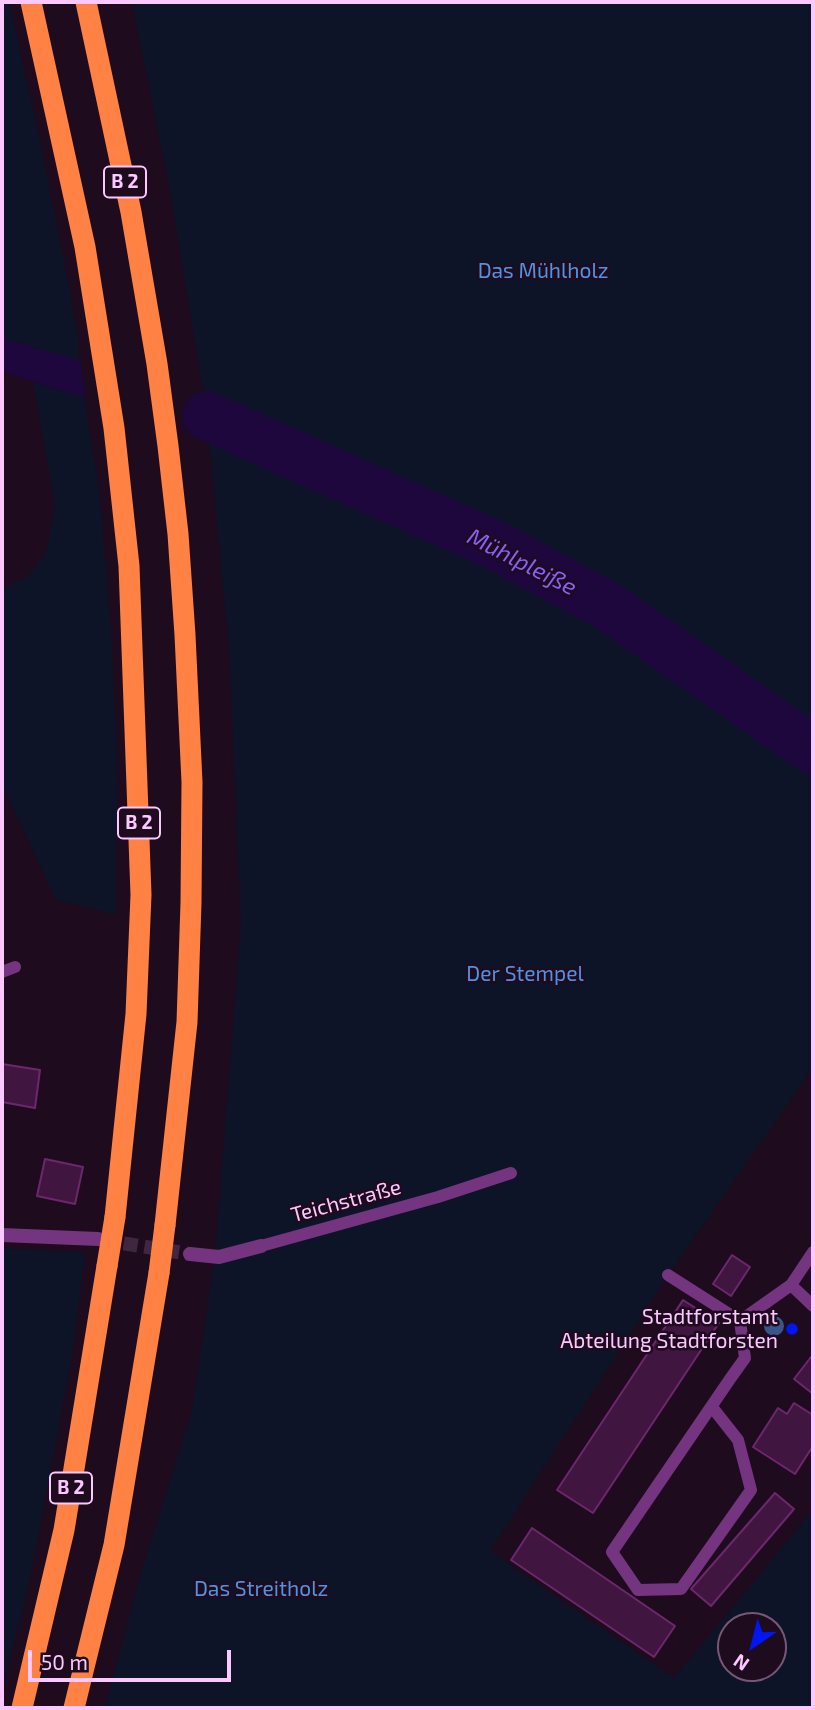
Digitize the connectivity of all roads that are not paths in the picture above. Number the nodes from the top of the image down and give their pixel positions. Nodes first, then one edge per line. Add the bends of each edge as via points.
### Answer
1 (31, 2) edge
2 (86, 2) edge
3 (15, 967) dead end
4 (2, 972) edge
5 (511, 1174) dead end
6 (2, 1235) edge
7 (98, 1240) tunnel mouth
8 (261, 1246) joint
9 (813, 1252) edge
10 (190, 1254) tunnel mouth
11 (668, 1275) dead end
12 (791, 1285) junction
13 (813, 1306) edge
14 (740, 1321) junction
15 (712, 1407) junction
16 (22, 1708) edge
17 (74, 1708) edge

1 - 16 highway, B 2, bridge via 85,247 114,428 129,566 141,895 136,1014 115,1217 64,1530
2 - 17 highway, B 2, bridge via 131,212 157,364 178,534 192,782 187,1022 159,1273 114,1545
3 - 4 lane
5 - 8 lane, Teichstraße
6 - 7 street
8 - 10 street, Teichstraße via 219,1257
9 - 12 lane
11 - 14 lane
12 - 13 lane
12 - 14 lane
14 - 15 lane via 745,1358
15 - 15 lane via 611,1552 638,1590 681,1589 751,1490 738,1440

